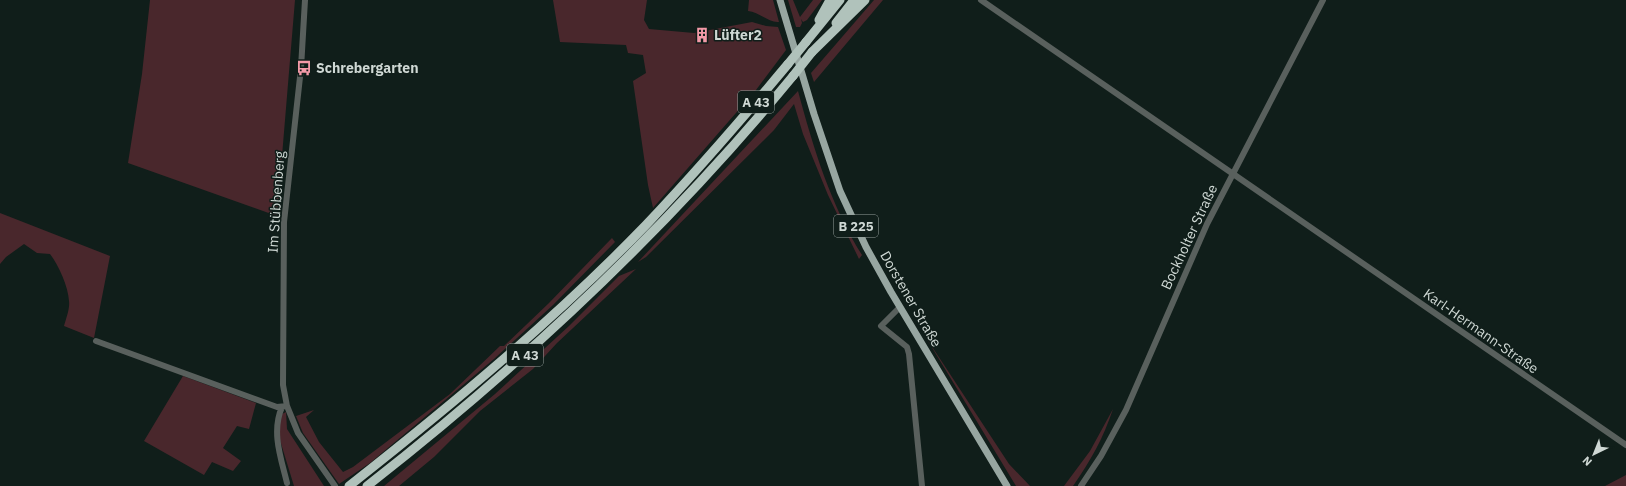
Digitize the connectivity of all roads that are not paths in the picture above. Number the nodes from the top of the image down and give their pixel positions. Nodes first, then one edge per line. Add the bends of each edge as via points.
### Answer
1 (305, 0) edge
2 (780, 0) edge
3 (830, 0) edge
4 (840, 0) edge
5 (854, 0) edge
6 (865, 0) edge
7 (981, 0) edge
8 (1323, 0) edge
9 (806, 42) junction
10 (812, 52) junction
11 (1232, 174) junction
12 (900, 307) junction
13 (96, 341) dead end
14 (284, 407) junction
15 (1626, 445) edge
16 (287, 482) dead end
17 (335, 486) edge
18 (349, 486) edge
19 (367, 486) edge
20 (922, 486) edge
21 (1007, 486) edge
22 (1082, 486) edge

1 - 14 street, Im Stübbenberg via 301,68 284,222
2 - 12 main road, Dorstener Straße / B 225 via 840,190 866,247
3 - 9 highway
4 - 9 highway, A 43
5 - 10 highway, A 43
6 - 10 highway
7 - 11 street, Karl-Hermann-Straße
8 - 11 street, Bockholter Straße
9 - 18 highway, A 43, bridge via 719,145 645,225 471,388
10 - 19 highway, A 43, bridge via 746,132 592,292 478,396 411,453
11 - 15 street, Karl-Hermann-Straße
11 - 22 street, Bockholter Straße via 1207,224 1126,410
12 - 20 street via 881,326 907,348 909,354
12 - 21 main road, Dorstener Straße / B 225
13 - 14 street via 277,407
14 - 16 street, Im Stübbenberg via 277,423 277,442
14 - 17 street, Im Stübbenberg via 298,433

